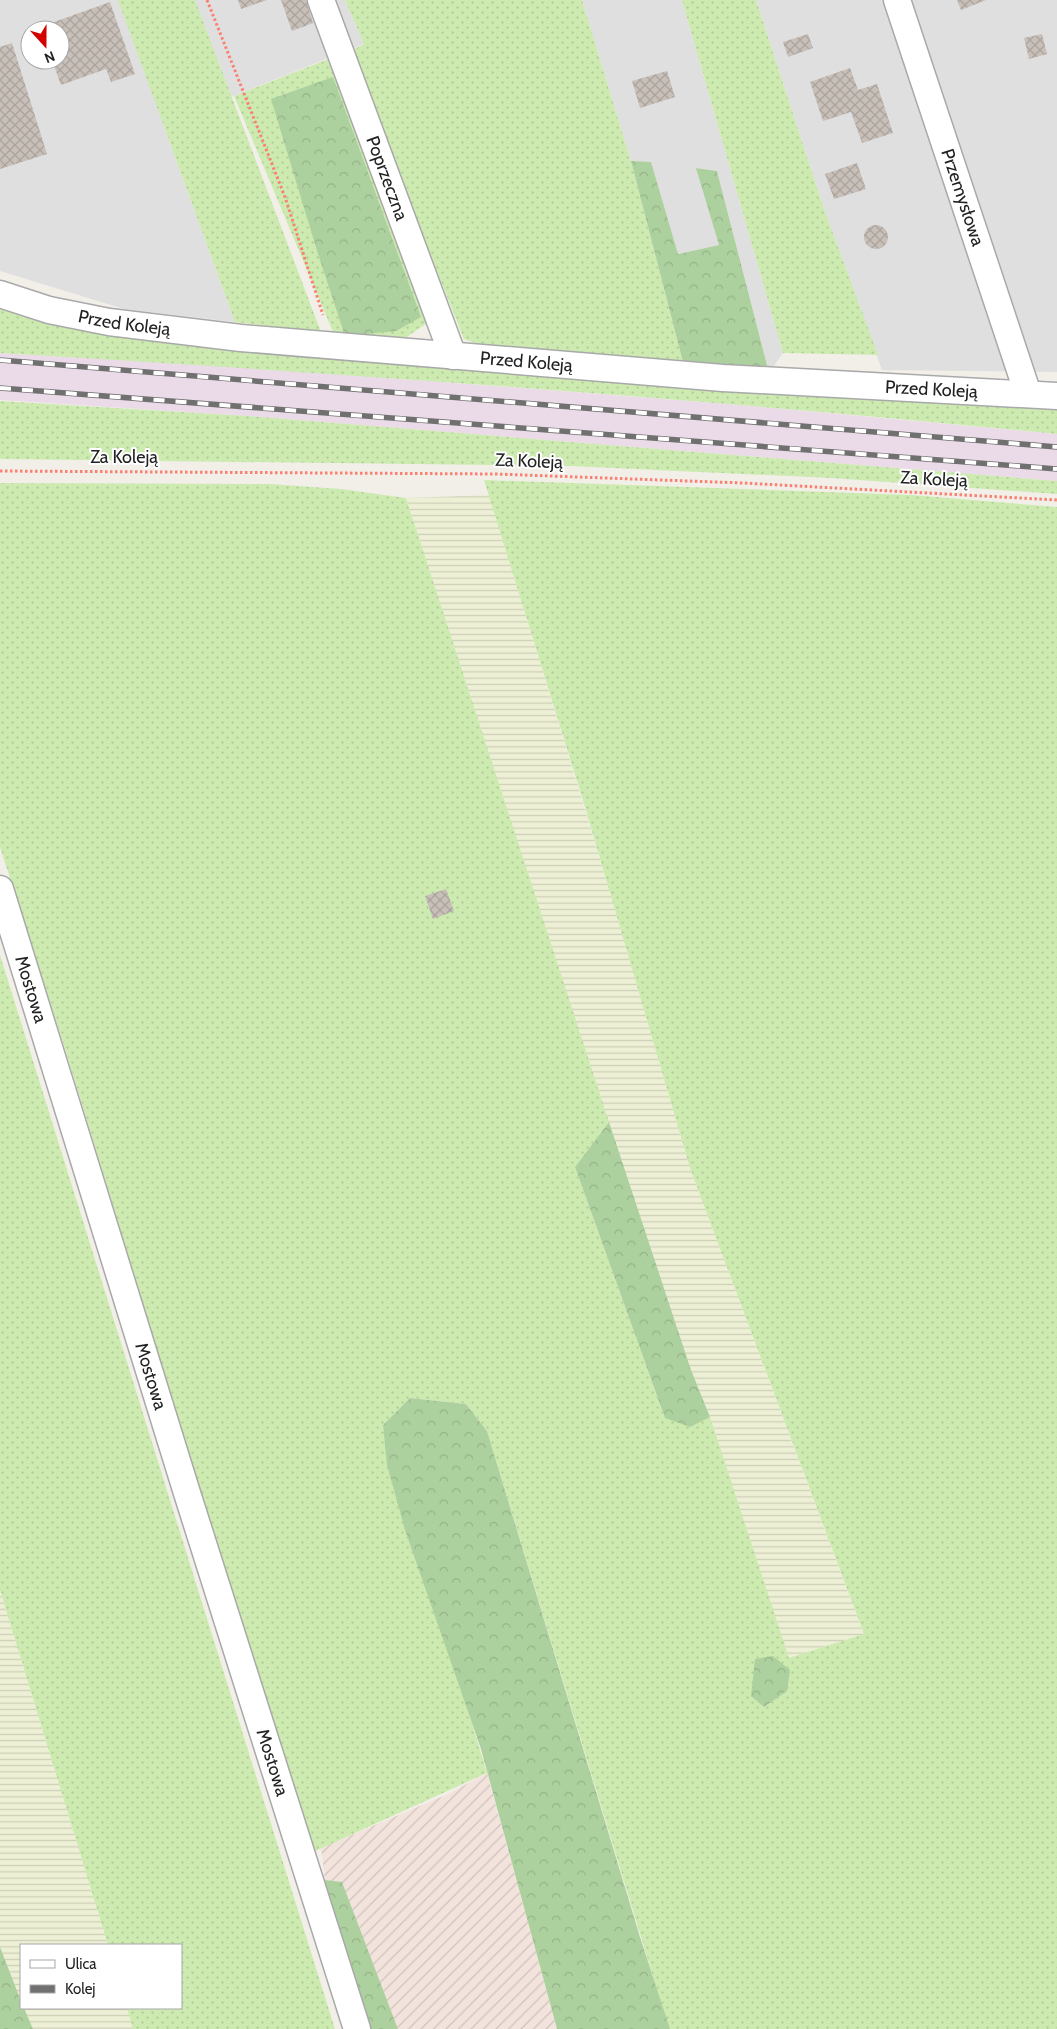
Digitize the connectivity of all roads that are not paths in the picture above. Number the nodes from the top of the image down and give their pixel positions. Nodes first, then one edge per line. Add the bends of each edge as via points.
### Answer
1 (321, 0) edge
2 (897, 0) edge
3 (0, 294) edge
4 (453, 356) junction
5 (1028, 394) junction
6 (1057, 396) edge
7 (0, 889) edge
8 (357, 2029) edge

1 - 4 street, Poprzeczna
2 - 5 street, Przemysłowa
3 - 4 street, Przed Koleją via 49,310 109,322 241,338
4 - 5 street, Przed Koleją via 723,378
5 - 6 street, Przed Koleją
7 - 8 street, Mostowa

